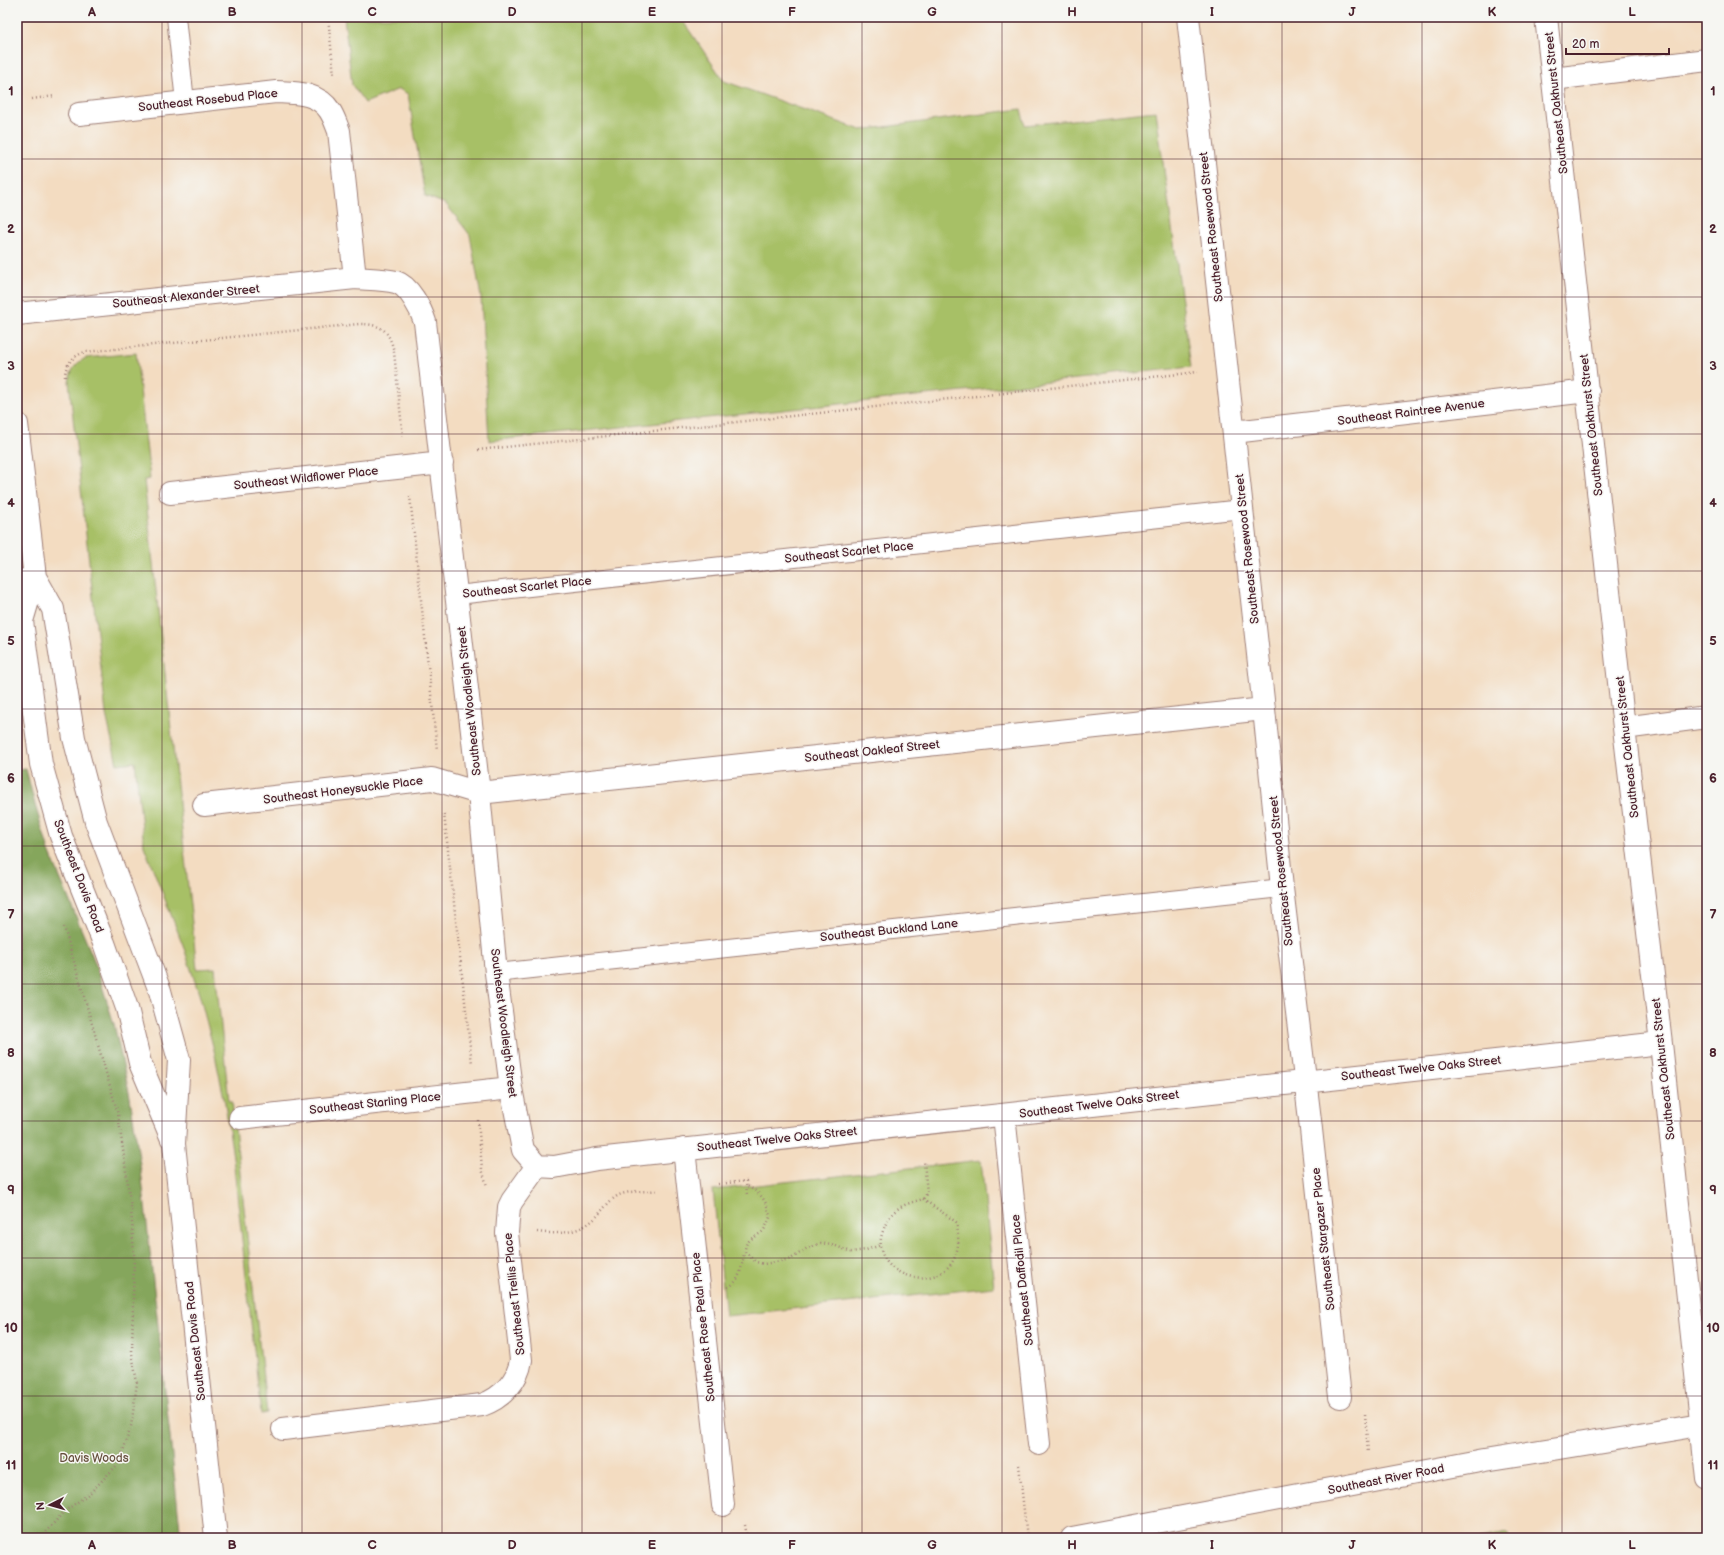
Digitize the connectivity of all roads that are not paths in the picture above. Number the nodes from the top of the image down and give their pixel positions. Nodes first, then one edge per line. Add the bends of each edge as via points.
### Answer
1 (176, 17) edge
2 (1188, 17) edge
3 (1546, 17) edge
4 (1707, 60) edge
5 (1553, 79) junction
6 (185, 102) junction
7 (79, 114) dead end
8 (355, 278) junction
9 (17, 314) edge
10 (1588, 391) junction
11 (17, 424) edge
12 (1234, 432) junction
13 (442, 463) junction
14 (170, 493) dead end
15 (1242, 509) junction
16 (26, 578) edge
17 (457, 595) junction
18 (1264, 709) junction
19 (1707, 716) edge
20 (1624, 728) junction
21 (479, 793) junction
22 (204, 805) dead end
23 (1282, 888) junction
24 (496, 973) junction
25 (1661, 1043) junction
26 (1305, 1080) junction
27 (511, 1088) junction
28 (1004, 1115) junction
29 (240, 1118) dead end
30 (174, 1144) junction
31 (684, 1149) junction
32 (537, 1166) junction
33 (1340, 1397) road end
34 (1704, 1425) edge
35 (283, 1429) dead end
36 (1039, 1444) road end
37 (1707, 1478) edge
38 (722, 1505) dead end
39 (216, 1538) edge
40 (1072, 1538) edge

1 - 6 lane
2 - 12 street, Southeast Rosewood Street
3 - 5 street, Southeast Oakhurst Street
4 - 5 street
5 - 10 street, Southeast Oakhurst Street
6 - 7 street, Southeast Rosebud Place
6 - 8 street, Southeast Rosebud Place via 276,92 298,93 322,102 330,110 339,131
8 - 9 street, Southeast Alexander Street
8 - 13 street, Southeast Woodleigh Street via 396,282 404,287 422,311
10 - 12 street, Southeast Raintree Avenue
10 - 20 street, Southeast Oakhurst Street
11 - 16 street, Southeast Davis Road
12 - 15 street, Southeast Rosewood Street
13 - 14 street, Southeast Wildflower Place
13 - 17 street, Southeast Woodleigh Street
15 - 17 lane, Southeast Scarlet Place
15 - 18 street, Southeast Rosewood Street
16 - 30 street, Southeast Davis Road via 22,621 40,764 61,836 127,1008 140,1063
16 - 30 street, Southeast Davis Road via 53,609 74,738 96,822 160,991 179,1060
17 - 21 street, Southeast Woodleigh Street
18 - 21 street, Southeast Oakleaf Street
18 - 23 street, Southeast Rosewood Street
19 - 20 street
20 - 25 street, Southeast Oakhurst Street
21 - 22 street, Southeast Honeysuckle Place via 432,779
21 - 24 street, Southeast Woodleigh Street
23 - 24 lane, Southeast Buckland Lane
23 - 26 street, Southeast Rosewood Street
24 - 27 street, Southeast Woodleigh Street
25 - 26 street, Southeast Twelve Oaks Street
25 - 34 street, Southeast Oakhurst Street
26 - 28 street, Southeast Twelve Oaks Street
26 - 33 street, Southeast Stargazer Place
27 - 29 street, Southeast Starling Place
27 - 32 street, Southeast Woodleigh Street via 523,1150
28 - 31 street, Southeast Twelve Oaks Street
28 - 36 street, Southeast Daffodil Place
30 - 39 street, Southeast Davis Road
31 - 32 street, Southeast Twelve Oaks Street via 597,1159 554,1167
31 - 38 street, Southeast Rose Petal Place
32 - 35 street, Southeast Trellis Place via 509,1207 507,1233 520,1360 519,1370 508,1388 492,1402 482,1405
34 - 37 street, Southeast Oakhurst Street
34 - 40 street, Southeast River Road via 1485,1460

